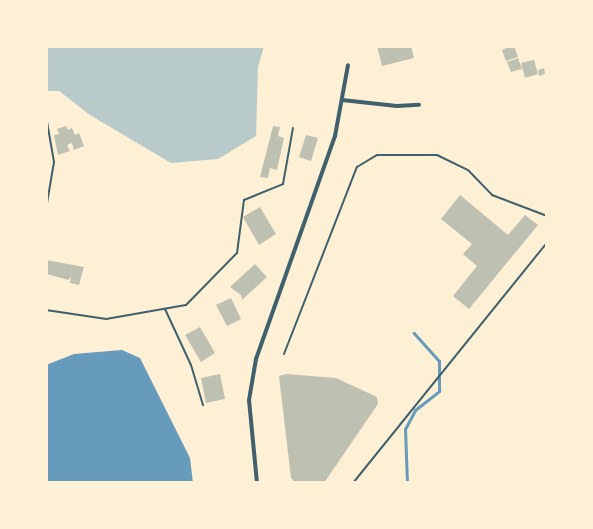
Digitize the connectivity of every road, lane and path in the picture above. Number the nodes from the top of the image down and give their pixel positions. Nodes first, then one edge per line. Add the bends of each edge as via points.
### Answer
1 (348, 65) dead end
2 (342, 100) junction
3 (418, 105) dead end
4 (46, 116) edge
5 (293, 128) dead end
6 (46, 209) edge
7 (547, 216) edge
8 (547, 243) edge
9 (165, 309) junction
10 (46, 310) edge
11 (284, 354) dead end
12 (203, 405) dead end
13 (257, 483) edge
14 (353, 483) edge

1 - 2 street
2 - 3 street
2 - 13 street via 335,136 256,359 250,400
4 - 6 lane via 54,162
5 - 9 lane via 283,184 250,196 242,205 237,254 186,305
7 - 11 lane via 492,195 468,170 437,155 377,156 357,166
8 - 14 lane
9 - 10 lane via 106,319
9 - 12 lane via 191,365

